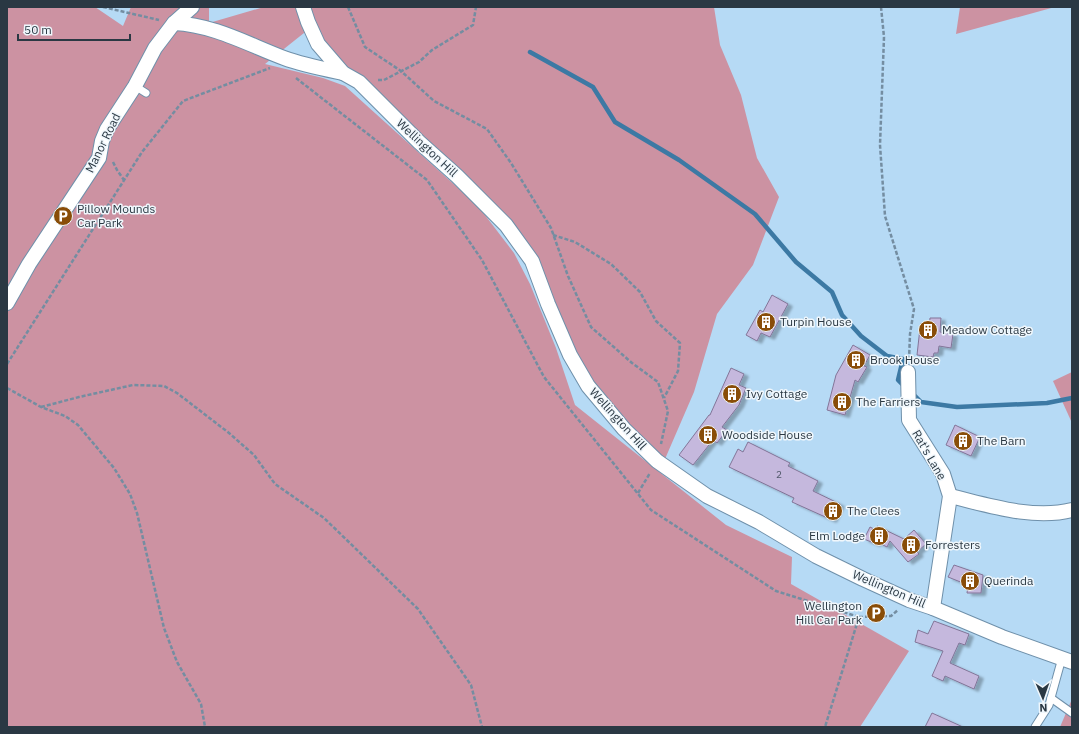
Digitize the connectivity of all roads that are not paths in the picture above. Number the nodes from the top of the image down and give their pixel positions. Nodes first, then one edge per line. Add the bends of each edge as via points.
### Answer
1 (192, 7) edge
2 (303, 7) edge
3 (174, 23) junction
4 (344, 73) junction
5 (7, 303) edge
6 (908, 372) road end
7 (950, 496) junction
8 (1072, 510) edge
9 (933, 608) junction
10 (1067, 660) edge
11 (1050, 698) junction
12 (1072, 713) edge
13 (1035, 727) edge

1 - 3 street, Manor Road
2 - 4 street, Wellington Hill via 318,44
3 - 4 street, Wellington Hill via 217,30 285,58
3 - 5 street, Manor Road via 155,48 140,89 107,130 99,158 29,264
4 - 9 street, Wellington Hill via 359,82 506,225 532,261 570,355 588,386 624,429 657,461 707,496 759,522 816,556 909,600
6 - 7 street, Rat's Lane via 909,420 943,474
7 - 8 street via 1014,511
7 - 9 street, Rat's Lane
9 - 10 street, Wellington Hill via 1002,637
10 - 11 lane
11 - 12 lane
11 - 13 lane

